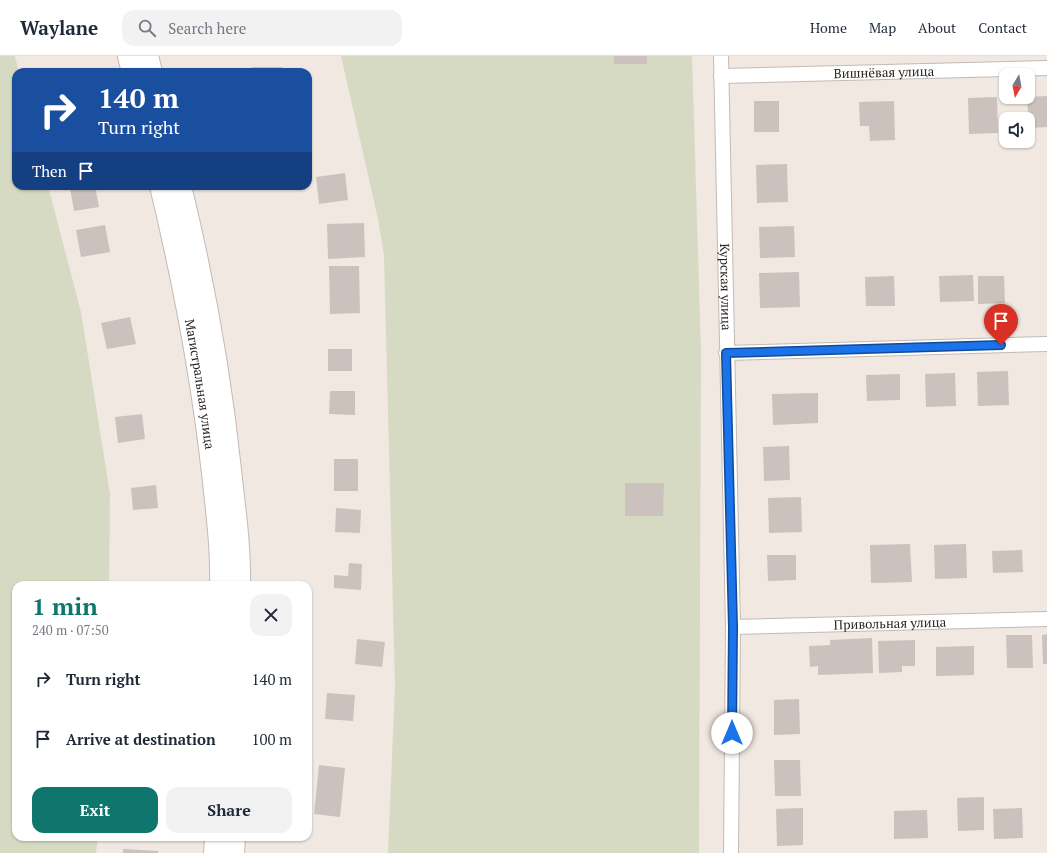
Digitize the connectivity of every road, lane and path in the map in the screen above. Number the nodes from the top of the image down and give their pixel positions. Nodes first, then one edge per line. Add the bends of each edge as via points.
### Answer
1 (129, 56) edge
2 (147, 56) edge
3 (721, 56) edge
4 (132, 68) edge
5 (150, 68) edge
6 (1047, 68) edge
7 (720, 76) junction
8 (162, 190) edge
9 (181, 190) edge
10 (1047, 344) edge
11 (726, 353) junction
12 (221, 581) edge
13 (239, 581) edge
14 (1047, 619) edge
15 (733, 627) junction
16 (216, 841) edge
17 (234, 841) edge
18 (216, 853) edge
19 (233, 853) edge
20 (731, 853) edge

1 - 4 highway
2 - 5 highway
3 - 7 street, Курская улица
6 - 7 street, Вишнёвая улица
7 - 11 street, Курская улица
8 - 12 highway, Магистральная улица via 197,349 218,524
9 - 13 highway, Магистральная улица via 214,346 236,523
10 - 11 street
11 - 15 street, Курская улица
14 - 15 street, Привольная улица
15 - 20 street, Курская улица
16 - 18 highway
17 - 19 highway

